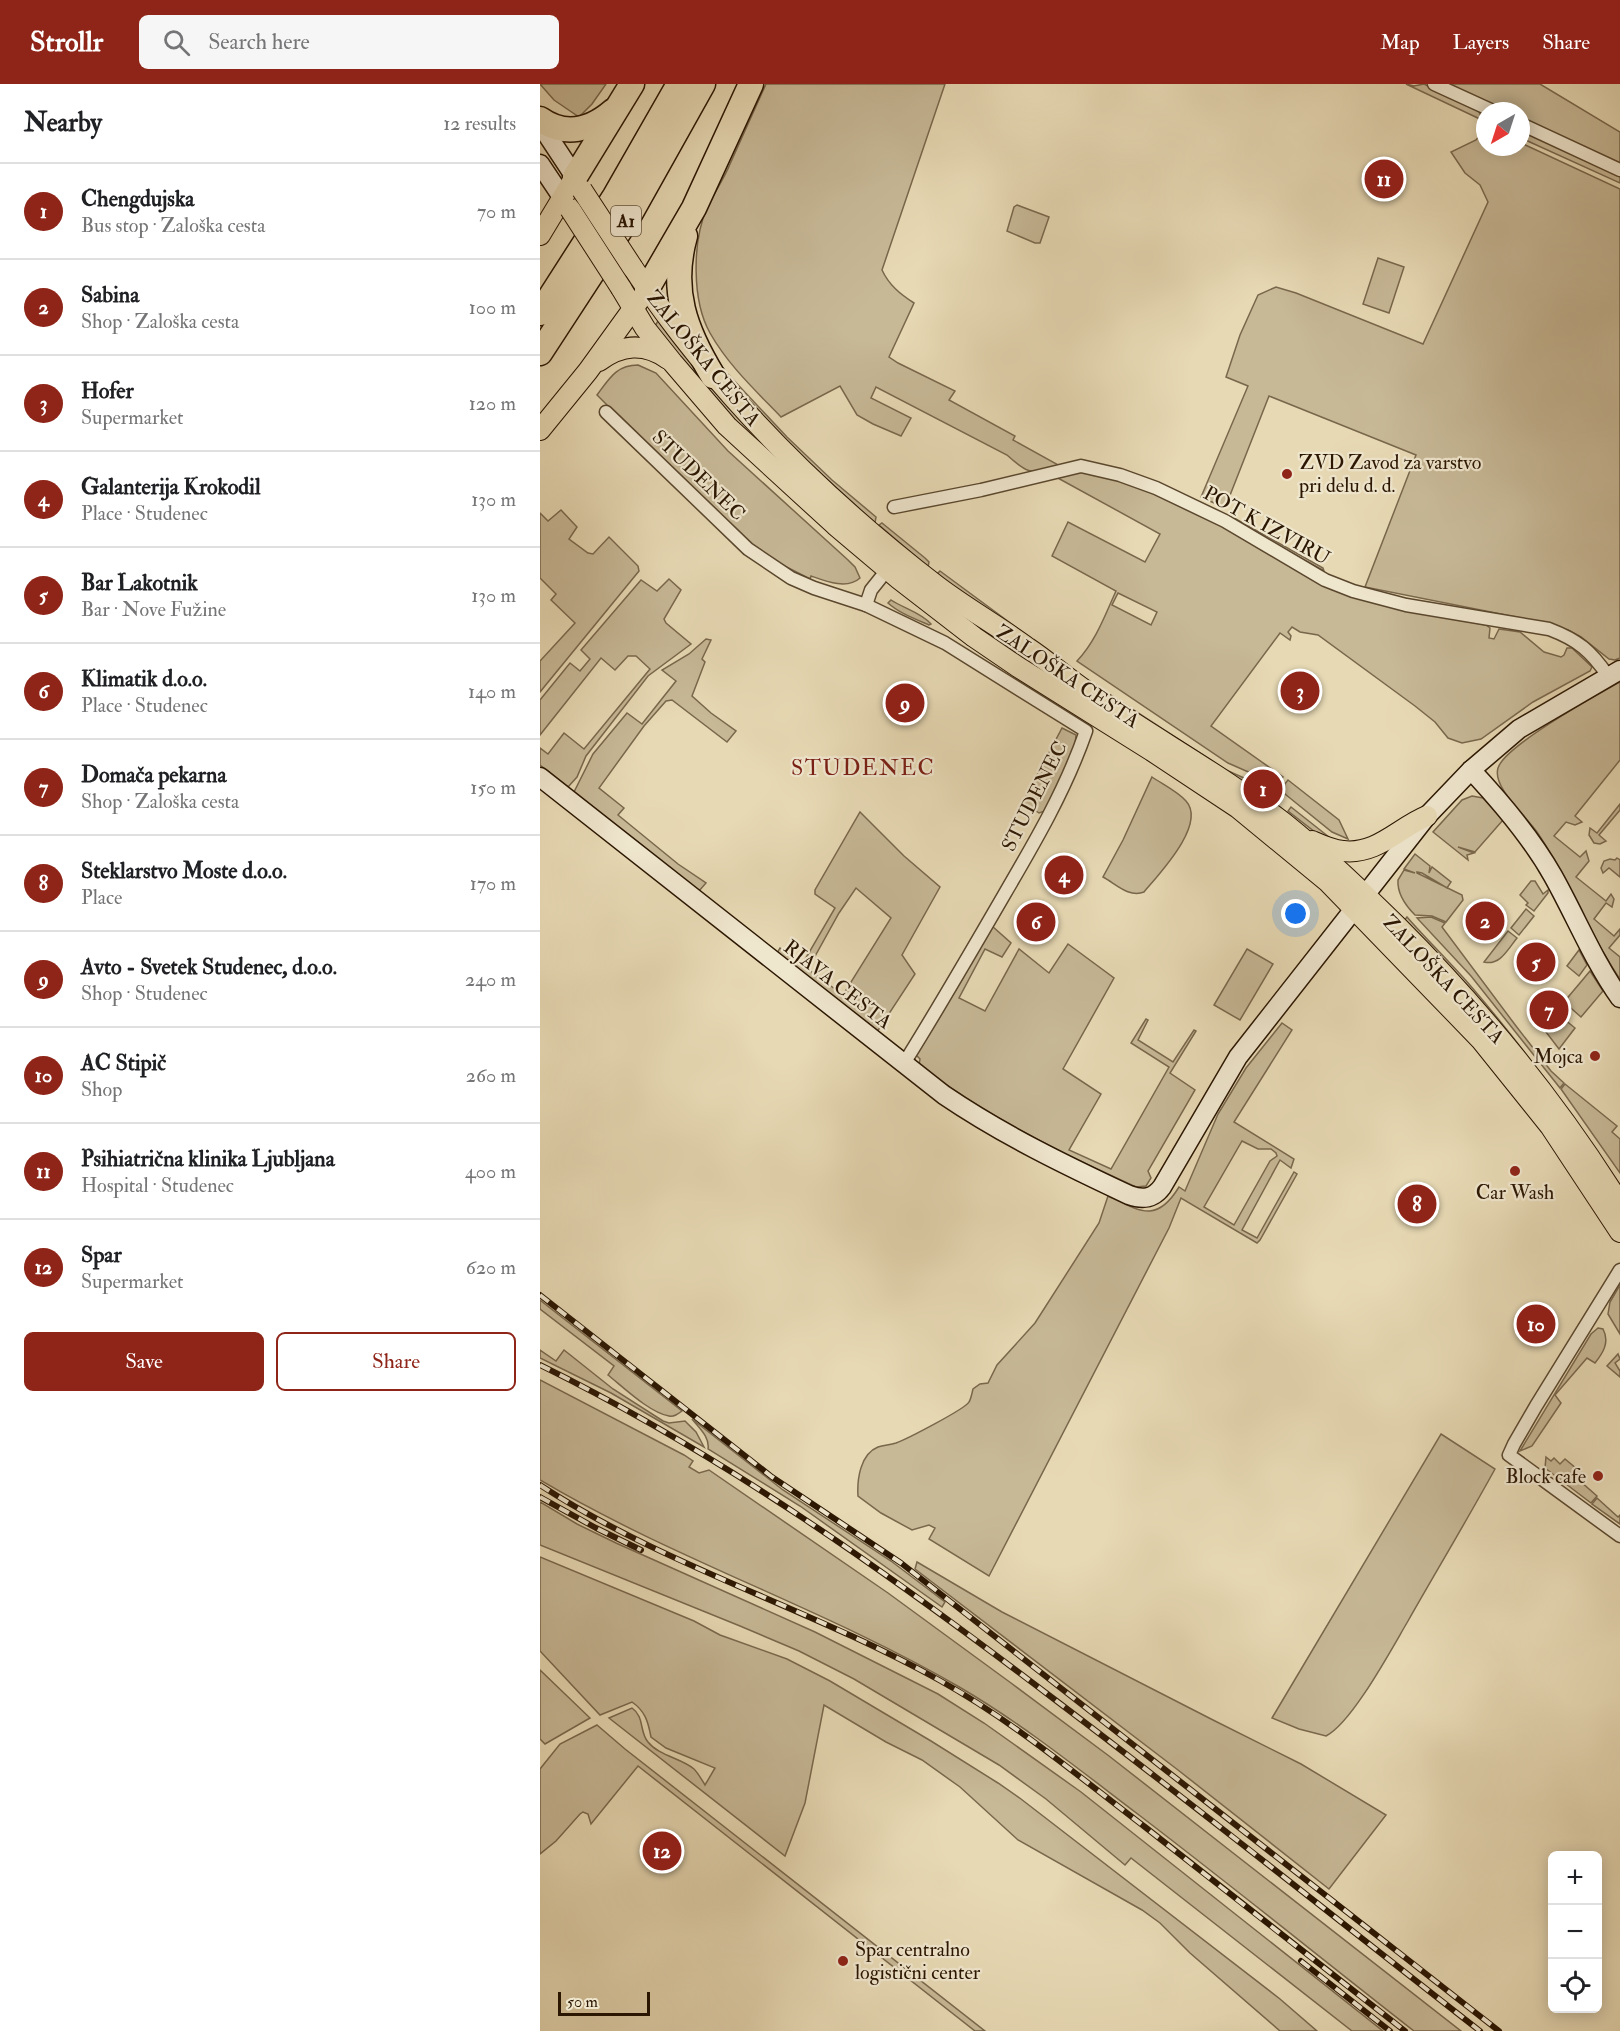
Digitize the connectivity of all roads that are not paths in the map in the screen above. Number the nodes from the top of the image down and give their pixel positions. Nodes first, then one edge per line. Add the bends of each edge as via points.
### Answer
1 (679, 84) edge
2 (703, 84) edge
3 (751, 84) edge
4 (1434, 84) edge
5 (626, 93) edge
6 (1476, 103) edge
7 (540, 119) edge
8 (540, 124) edge
9 (1530, 128) edge
10 (540, 164) edge
11 (1620, 170) edge
12 (578, 184) junction
13 (566, 203) junction
14 (694, 208) junction
15 (540, 235) edge
16 (640, 299) junction
17 (540, 313) edge
18 (540, 353) edge
19 (673, 363) junction
20 (588, 371) junction
21 (713, 376) junction
22 (606, 411) dead end
23 (540, 430) edge
24 (894, 507) dead end
25 (893, 562) junction
26 (866, 605) junction
27 (1614, 673) edge
28 (1472, 770) junction
29 (540, 777) edge
30 (1427, 816) junction
31 (1303, 838) junction
32 (1360, 902) junction
33 (1620, 998) edge
34 (903, 1065) junction
35 (1620, 1204) edge
36 (1620, 1232) edge
37 (1620, 1270) edge
38 (1620, 1536) edge

1 - 17 highway, A1 via 615,196
2 - 18 highway, A1 via 628,218
3 - 14 highway
4 - 6 street
5 - 7 highway via 601,120 582,129 557,128
5 - 12 highway
8 - 12 street, ZALOŠKA CESTA
9 - 11 street
10 - 13 street, ZALOŠKA CESTA
12 - 13 main road
12 - 16 main road, ZALOŠKA CESTA, bridge via 633,268
13 - 15 main road
13 - 16 main road, ZALOŠKA CESTA, bridge via 621,288
14 - 16 highway
14 - 21 highway via 683,243 679,285 690,335
16 - 19 main road, ZALOŠKA CESTA
16 - 20 main road
16 - 21 main road, ZALOŠKA CESTA
19 - 20 main road via 654,351 631,346 606,356
19 - 25 main road, ZALOŠKA CESTA via 746,445
20 - 23 main road
21 - 25 main road, ZALOŠKA CESTA
22 - 26 street, STUDENEC via 748,549 791,578
24 - 27 street, POT K IZVIRU via 1081,466 1155,488 1204,511 1325,580 1353,591 1406,605 1550,630 1591,652
25 - 26 street via 871,590
25 - 31 main road, ZALOŠKA CESTA via 1025,645 1089,694 1229,784
25 - 32 main road, ZALOŠKA CESTA via 944,614 992,649 1238,808 1328,882
26 - 34 street, STUDENEC via 945,643 1086,731 1076,762 1045,825
27 - 28 street via 1531,721
28 - 30 street
28 - 33 street via 1535,848
29 - 34 street, RJAVA CESTA
30 - 31 main road via 1367,849 1341,851
30 - 32 street
31 - 32 main road, ZALOŠKA CESTA via 1339,869
32 - 34 street, RJAVA CESTA via 1238,1057 1161,1189 1147,1198 1129,1195 997,1129
32 - 35 main road, ZALOŠKA CESTA via 1434,963 1491,1026 1557,1111
32 - 36 main road, ZALOŠKA CESTA via 1519,1086
37 - 38 street via 1509,1455

